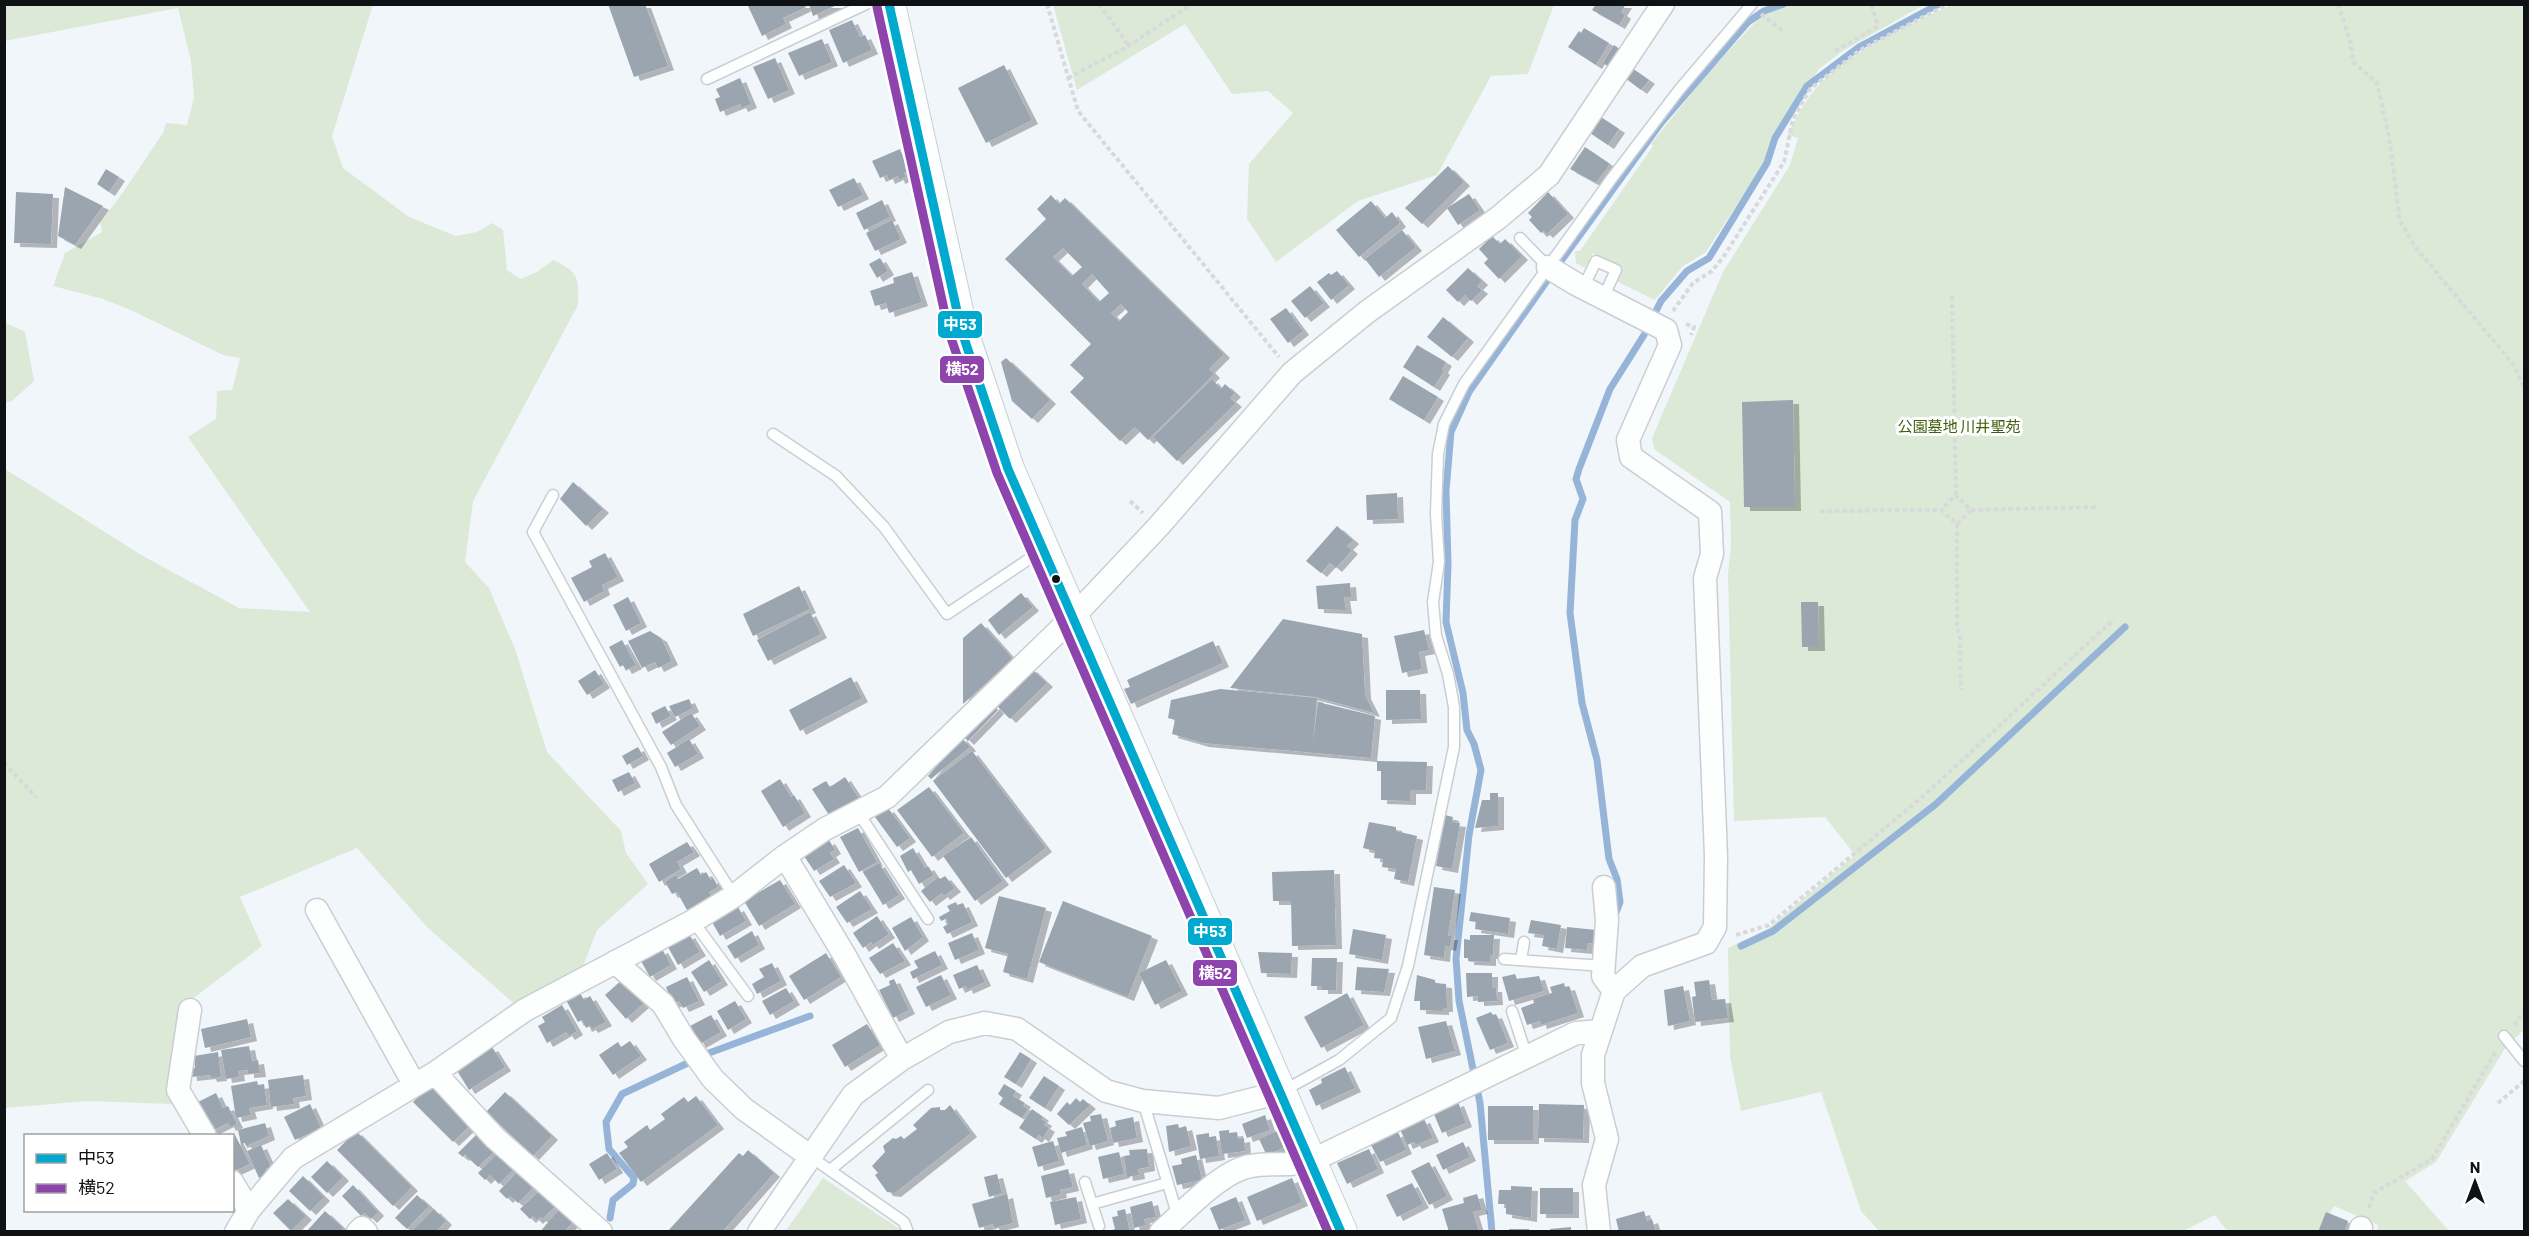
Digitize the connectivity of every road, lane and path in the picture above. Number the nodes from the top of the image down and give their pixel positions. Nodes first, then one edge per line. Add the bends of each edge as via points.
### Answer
1 (867, 4) edge
2 (889, 4) edge
3 (1047, 4) edge
4 (1099, 4) edge
5 (1192, 4) edge
6 (1662, 4) edge
7 (1871, 4) edge
8 (1948, 4) edge
9 (2338, 4) edge
10 (1751, 6) edge
11 (1785, 33) dead end
12 (1129, 46) junction
13 (1835, 51) dead end
14 (1068, 78) junction
15 (707, 79) dead end
16 (1520, 238) dead end
17 (1548, 267) junction
18 (1952, 296) dead end
19 (1662, 327) junction
20 (1292, 373) junction
21 (2524, 388) edge
22 (773, 434) dead end
23 (554, 495) dead end
24 (1956, 495) junction
25 (2097, 507) dead end
26 (1941, 510) junction
27 (1971, 510) junction
28 (1820, 511) dead end
29 (1957, 524) junction
30 (1044, 549) junction
31 (1074, 616) junction
32 (2114, 619) dead end
33 (1961, 690) dead end
34 (4, 763) edge
35 (36, 797) dead end
36 (858, 812) junction
37 (784, 856) junction
38 (1604, 887) dead end
39 (734, 896) junction
40 (317, 910) dead end
41 (927, 919) dead end
42 (693, 921) junction
43 (1524, 942) dead end
44 (1706, 944) junction
45 (1504, 959) dead end
46 (1521, 960) junction
47 (615, 962) junction
48 (1604, 966) junction
49 (1614, 991) junction
50 (748, 996) dead end
51 (190, 1010) dead end
52 (1512, 1011) dead end
53 (1600, 1031) junction
54 (2504, 1036) joint
55 (1527, 1057) junction
56 (902, 1059) junction
57 (2524, 1061) edge
58 (435, 1073) junction
59 (2524, 1081) edge
60 (414, 1084) junction
61 (928, 1090) dead end
62 (1281, 1092) junction
63 (1143, 1101) junction
64 (2498, 1103) dead end
65 (204, 1134) edge
66 (811, 1157) junction
67 (1311, 1161) junction
68 (830, 1170) junction
69 (1085, 1182) dead end
70 (1167, 1183) junction
71 (234, 1185) edge
72 (1092, 1204) junction
73 (249, 1210) junction
74 (1169, 1224) edge
75 (1099, 1226) dead end
76 (2361, 1230) edge
77 (237, 1232) edge
78 (358, 1232) edge
79 (366, 1232) edge
80 (601, 1232) edge
81 (759, 1232) edge
82 (909, 1232) edge
83 (1341, 1232) edge
84 (1599, 1232) edge

1 - 15 lane
2 - 30 street via 961,328 1008,469
3 - 14 path
4 - 12 path
5 - 12 path
6 - 20 street via 1549,175 1501,220 1367,312
7 - 13 path via 1878,26
8 - 19 path via 1860,50 1810,89 1793,119 1784,162 1724,256 1712,271 1693,283
9 - 21 path via 2353,62 2377,83 2390,136 2400,221 2416,248 2514,365
10 - 11 path
10 - 17 lane via 1679,90
12 - 14 path
14 - 20 path via 1078,111
16 - 17 lane
17 - 19 street
17 - 62 lane via 1464,384 1444,424 1438,454 1439,562 1433,602 1436,636 1449,674 1454,707 1454,747 1404,977 1391,1018 1339,1060
18 - 24 path
19 - 44 street via 1670,345 1628,440 1631,457 1710,512 1712,554 1705,578 1716,927
20 - 31 street via 1158,527
22 - 30 lane via 836,476 884,527 947,614
23 - 39 lane via 533,532 661,767 676,805
24 - 26 path
24 - 27 path
25 - 27 path
26 - 28 path
26 - 29 path
27 - 29 path
29 - 33 path
30 - 31 street
31 - 36 street via 887,797
31 - 62 street
32 - 44 path via 1928,792 1769,925
34 - 35 path
36 - 37 street
36 - 41 lane
37 - 39 street
37 - 56 street
38 - 48 street
39 - 42 street
40 - 60 street
42 - 47 street
42 - 50 lane
43 - 46 lane
44 - 49 street via 1642,966
45 - 46 lane
46 - 48 lane
47 - 58 street via 525,1010
47 - 66 street via 663,1004 713,1079 744,1110
48 - 49 street via 1603,976
49 - 53 street
51 - 65 street via 178,1090
52 - 55 lane
53 - 55 street via 1576,1033
53 - 84 street via 1593,1055 1593,1083 1608,1139 1594,1185
54 - 57 lane
54 - 76 path via 2432,1159 2374,1193
55 - 67 street
56 - 63 street via 949,1032 985,1023 1017,1029 1106,1091
56 - 66 street via 853,1095
58 - 60 street
58 - 80 street via 495,1138
59 - 64 path
60 - 73 street via 293,1158
61 - 68 lane
62 - 63 street via 1219,1108
62 - 67 street
63 - 70 lane
66 - 68 lane
66 - 81 street
67 - 74 street via 1250,1166 1231,1172
67 - 83 street
68 - 82 lane via 904,1222
69 - 72 lane
70 - 72 lane
70 - 74 lane
71 - 73 street
72 - 75 lane
73 - 77 street
78 - 79 street via 362,1228

